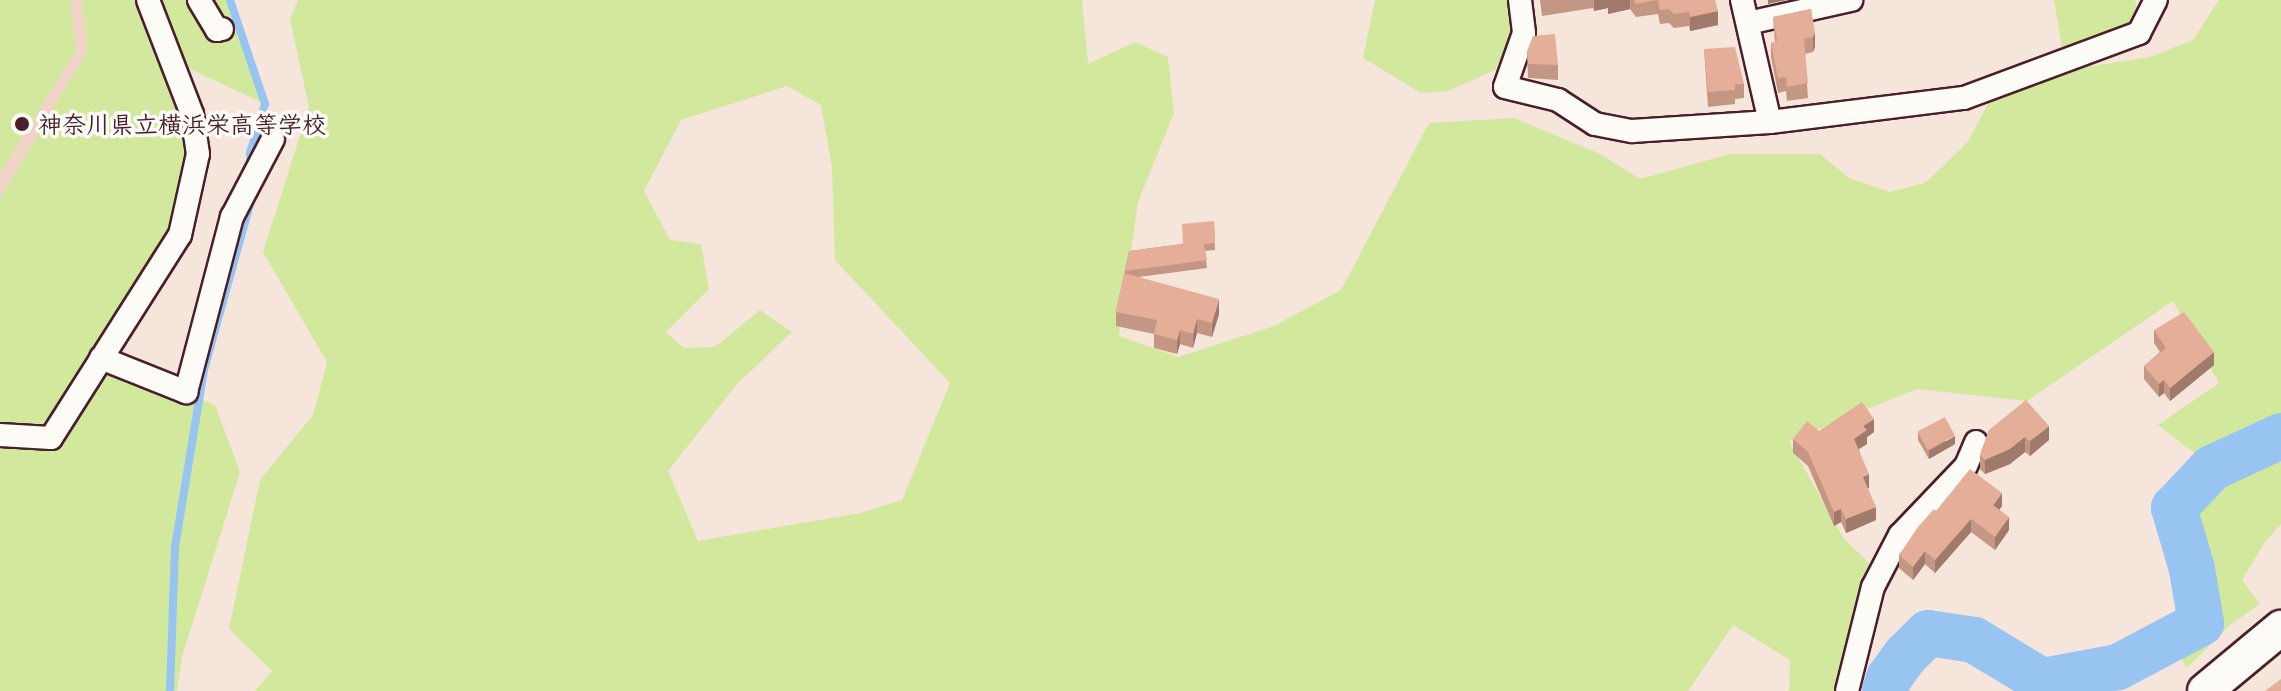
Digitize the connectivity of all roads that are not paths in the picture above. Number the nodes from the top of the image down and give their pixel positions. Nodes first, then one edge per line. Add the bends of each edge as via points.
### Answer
1 (148, 0) edge
2 (199, 0) edge
3 (1520, 0) edge
4 (1742, 0) edge
5 (1851, 0) edge
6 (2152, 2) edge
7 (1748, 23) junction
8 (222, 29) dead end
9 (1770, 122) junction
10 (269, 148) dead end
11 (101, 358) junction
12 (0, 435) edge
13 (1976, 442) dead end
14 (2281, 628) edge
15 (1847, 691) edge
16 (2205, 691) edge

1 - 11 street via 192,114 198,154 180,235
2 - 8 street via 217,30
3 - 9 street via 1524,33 1505,87 1558,100 1595,124 1632,131
4 - 7 street
5 - 7 street
6 - 9 street via 2139,33 1964,98
7 - 9 street
10 - 11 street via 232,217 186,392
11 - 12 street via 51,438
13 - 15 street via 1966,466 1900,535 1873,587
14 - 16 main road

